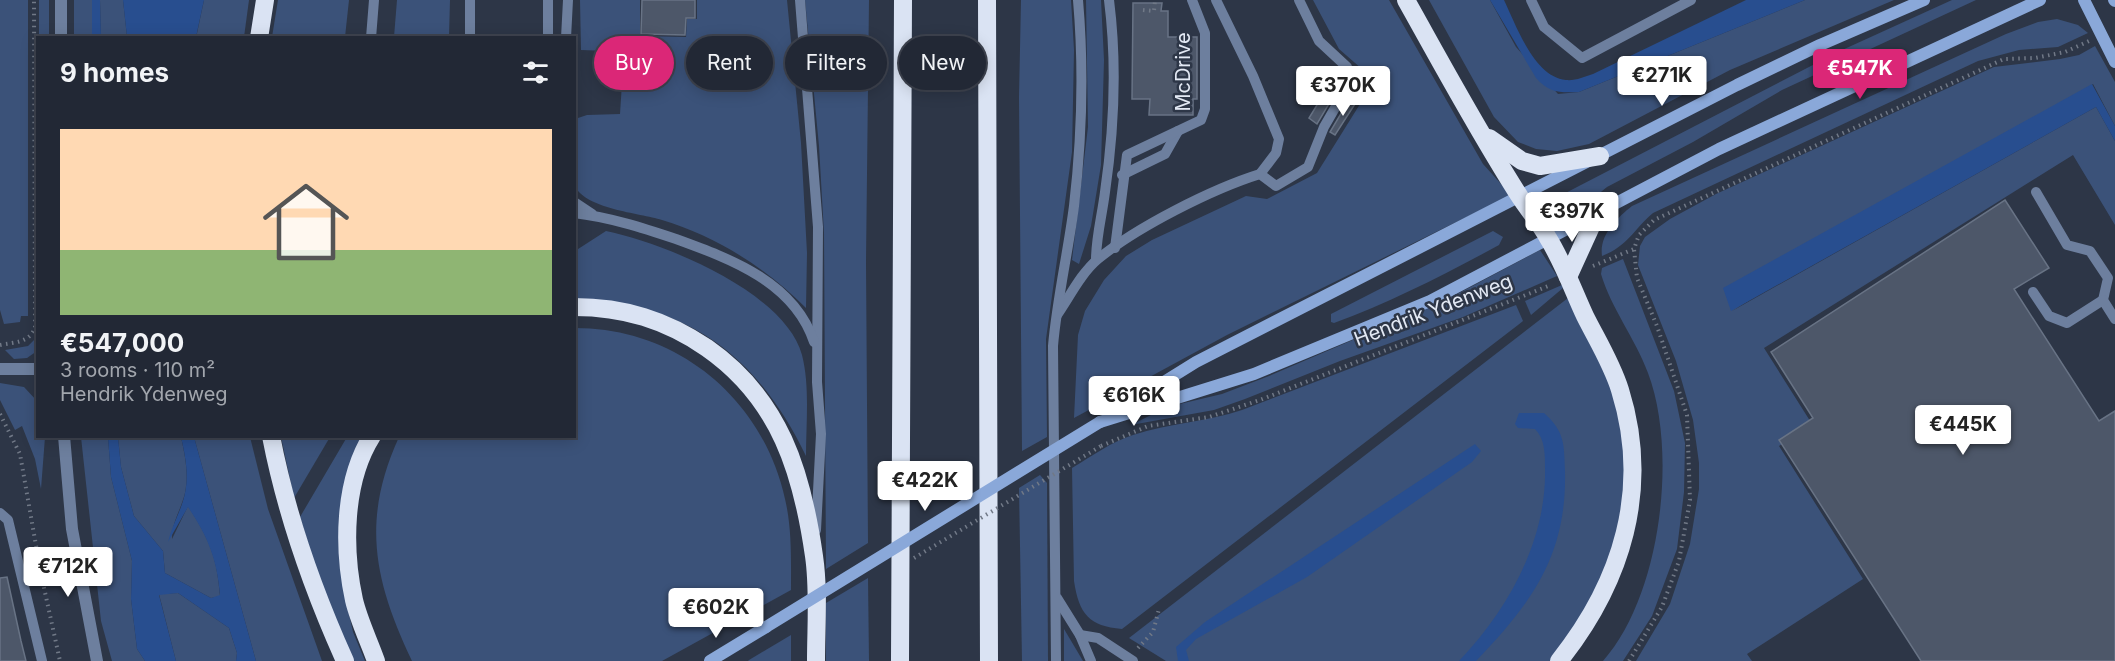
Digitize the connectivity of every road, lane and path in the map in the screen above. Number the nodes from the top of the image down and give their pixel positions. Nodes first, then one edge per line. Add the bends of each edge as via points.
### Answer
1 (34, 0) edge
2 (62, 0) edge
3 (265, 0) edge
4 (374, 0) edge
5 (470, 0) edge
6 (548, 0) edge
7 (568, 0) edge
8 (800, 0) edge
9 (903, 0) edge
10 (987, 0) edge
11 (1078, 0) edge
12 (1108, 0) edge
13 (1155, 0) edge
14 (1192, 0) edge
15 (1216, 0) edge
16 (1299, 0) edge
17 (1406, 0) edge
18 (1531, 0) edge
19 (1691, 0) edge
20 (1924, 0) edge
21 (2040, 0) edge
22 (2084, 0) edge
23 (1143, 10) dead end
24 (2100, 35) junction
25 (62, 36) edge
26 (259, 36) edge
27 (371, 36) edge
28 (470, 36) edge
29 (548, 36) edge
30 (566, 36) edge
31 (2115, 62) edge
32 (1179, 131) junction
33 (1482, 134) junction
34 (1600, 156) junction
35 (1260, 174) junction
36 (1122, 176) junction
37 (2036, 192) dead end
38 (1521, 198) junction
39 (576, 203) edge
40 (1607, 208) junction
41 (576, 213) edge
42 (594, 215) junction
43 (1549, 238) junction
44 (1114, 248) junction
45 (1634, 249) junction
46 (1096, 260) junction
47 (1568, 277) junction
48 (2033, 292) dead end
49 (2103, 300) junction
50 (576, 307) edge
51 (1055, 318) junction
52 (2115, 319) edge
53 (36, 322) edge
54 (0, 345) edge
55 (818, 353) junction
56 (0, 367) edge
57 (36, 369) edge
58 (0, 414) edge
59 (1100, 422) junction
60 (64, 438) edge
61 (272, 438) edge
62 (371, 438) edge
63 (0, 513) edge
64 (814, 558) junction
65 (908, 561) dead end
66 (1056, 597) junction
67 (1159, 609) dead end
68 (1080, 635) junction
69 (1131, 659) edge
70 (42, 661) edge
71 (60, 661) edge
72 (97, 661) edge
73 (345, 661) edge
74 (376, 661) edge
75 (710, 661) edge
76 (816, 661) edge
77 (900, 661) edge
78 (989, 661) edge
79 (1056, 661) edge
80 (1091, 661) edge
81 (1559, 661) edge
82 (1629, 661) edge

1 - 53 path
2 - 25 street
3 - 26 highway
4 - 27 lane
5 - 28 lane
6 - 29 lane
7 - 30 lane
8 - 55 lane via 818,227
9 - 77 highway
10 - 78 highway
11 - 51 lane via 1081,130 1074,208
12 - 46 lane via 1113,34 1111,124
13 - 23 path via 1154,11
14 - 32 lane, McDrive via 1205,33 1205,109 1201,120
15 - 35 lane via 1279,139 1276,153
16 - 35 lane via 1319,41 1347,67 1350,82 1324,127 1308,167 1276,186
17 - 33 highway
18 - 19 lane via 1544,27 1582,58
20 - 34 main road, Hendrik Ydenweg via 1820,45
21 - 40 main road, Hendrik Ydenweg via 1719,149
22 - 24 main road
24 - 31 main road
24 - 45 path via 2065,52 2004,59 1908,100 1654,220 1639,235
32 - 36 lane, McDrive via 1165,154
32 - 36 lane, McDrive via 1127,155
33 - 34 highway via 1530,165
33 - 38 highway
34 - 38 main road, Hendrik Ydenweg
35 - 44 lane via 1138,230
36 - 44 lane, McDrive
37 - 49 lane via 2067,245 2090,251 2108,278
38 - 43 highway
38 - 59 main road, Hendrik Ydenweg via 1196,362
39 - 42 lane
40 - 43 main road, Hendrik Ydenweg
40 - 47 highway via 1594,220
41 - 42 lane
42 - 55 lane via 740,264 789,300 808,325
43 - 47 highway
43 - 59 main road, Hendrik Ydenweg via 1430,301 1324,346 1217,388
44 - 46 lane
45 - 47 path, Hendrik Ydenweg
45 - 82 path via 1637,278 1687,416 1690,500 1679,561 1662,607
46 - 51 lane
47 - 65 path, Hendrik Ydenweg, bridge via 1260,400 1209,417 1148,426 1101,446
47 - 81 highway via 1620,390 1629,427 1631,477 1627,530 1615,572 1579,636
48 - 49 lane via 2049,316 2067,324
49 - 52 lane
50 - 64 highway via 607,307 648,318 691,337 751,386 775,419 790,453
51 - 66 lane
53 - 54 path via 32,336 25,341
55 - 64 lane via 821,434
56 - 57 street
58 - 71 path via 20,454
59 - 75 main road, Hendrik Ydenweg, bridge
60 - 72 street via 72,529
61 - 73 highway via 292,519
62 - 74 highway via 351,492 347,537 354,602
63 - 70 lane via 8,520
64 - 76 highway
66 - 68 lane
66 - 79 lane
67 - 69 path via 1153,632
68 - 69 lane via 1098,638
68 - 80 lane

